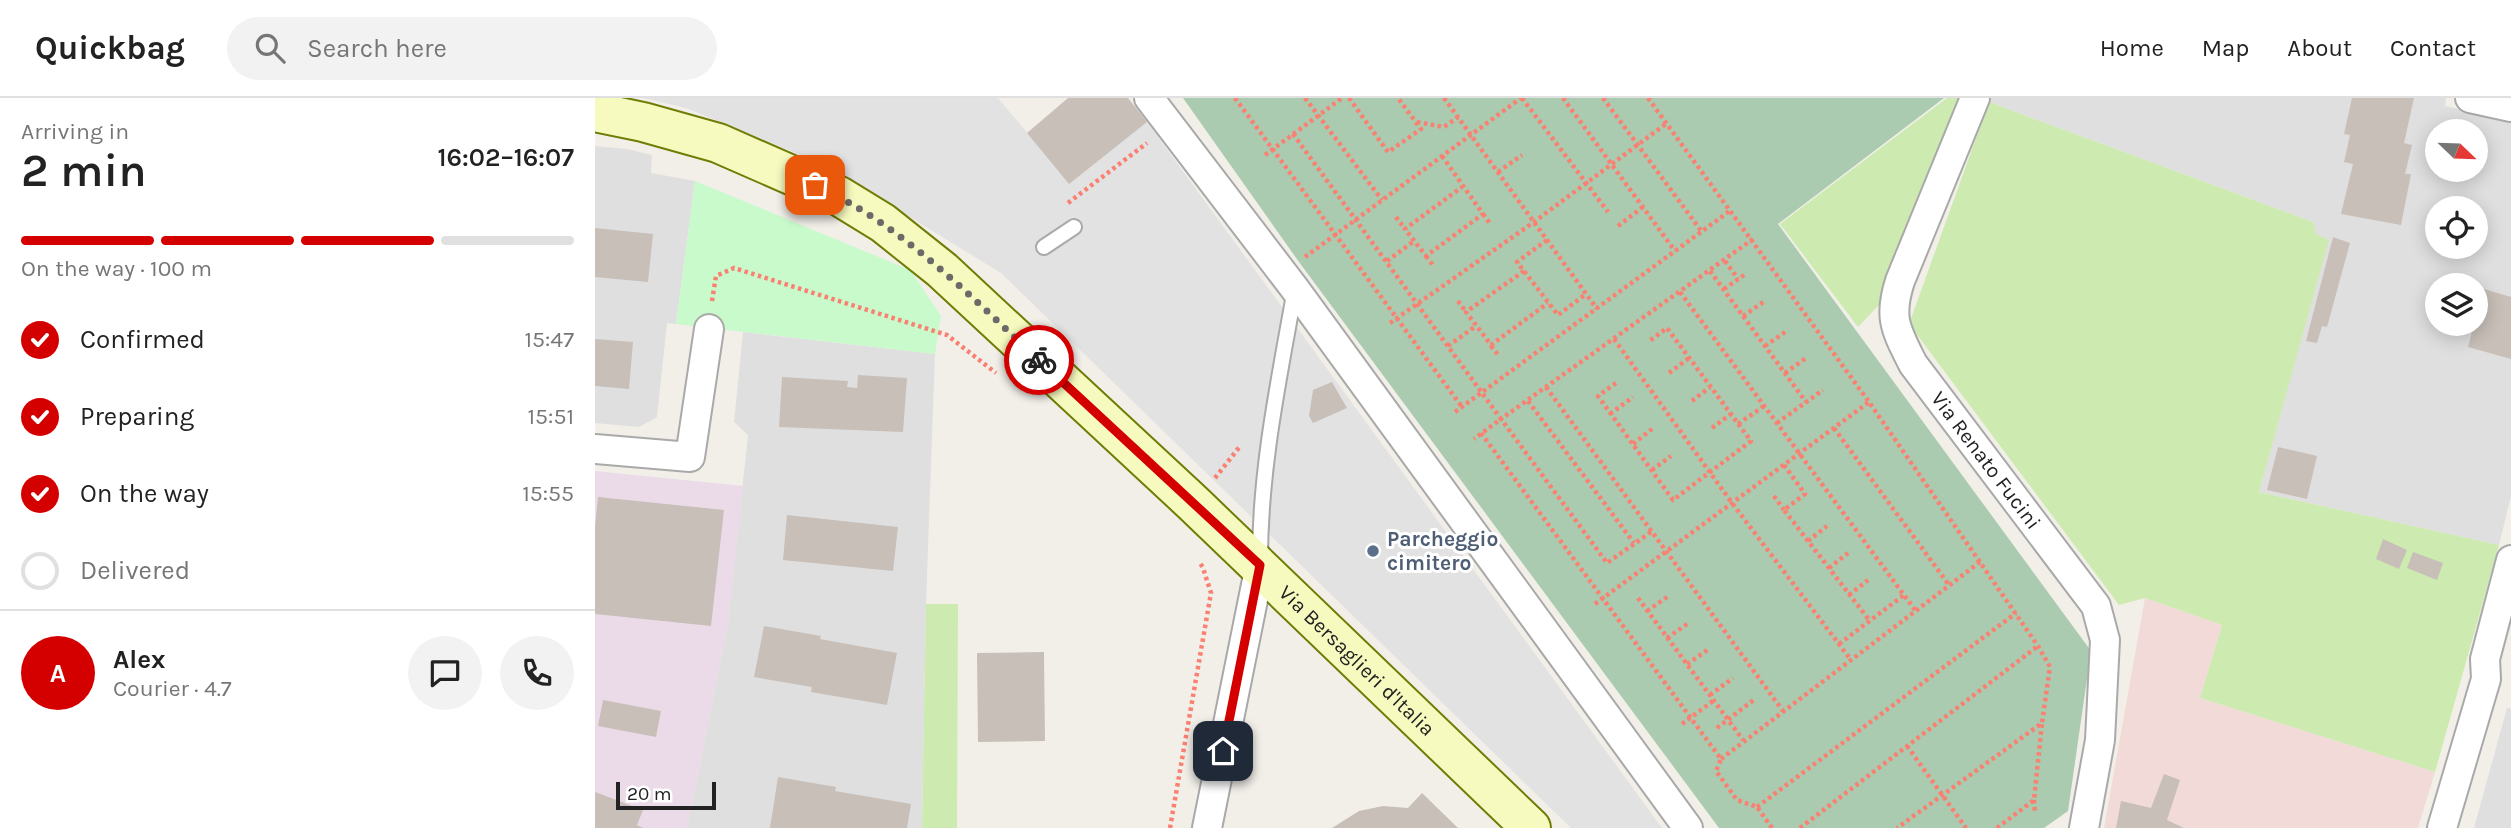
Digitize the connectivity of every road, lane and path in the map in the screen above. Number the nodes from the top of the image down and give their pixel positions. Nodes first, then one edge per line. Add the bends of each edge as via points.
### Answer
1 (1149, 98) edge
2 (1235, 98) edge
3 (1305, 98) edge
4 (1342, 98) edge
5 (1349, 98) edge
6 (1398, 98) edge
7 (1444, 98) edge
8 (1522, 98) edge
9 (1563, 98) edge
10 (1604, 98) edge
11 (1648, 98) edge
12 (1975, 98) edge
13 (2470, 98) edge
14 (2511, 107) edge
15 (595, 113) edge
16 (1318, 116) junction
17 (1458, 117) junction
18 (1416, 122) junction
19 (1667, 123) junction
20 (1170, 126) junction
21 (1293, 134) junction
22 (1471, 135) junction
23 (1638, 145) junction
24 (1272, 149) junction
25 (1265, 155) dead end
26 (1522, 155) dead end
27 (1442, 156) junction
28 (1612, 164) junction
29 (1497, 172) junction
30 (1585, 183) junction
31 (1462, 187) junction
32 (1382, 200) junction
33 (1643, 208) junction
34 (1731, 210) junction
35 (1058, 211) dead end
36 (1608, 212) dead end
37 (1483, 214) junction
38 (1396, 217) dead end
39 (1356, 220) junction
40 (1534, 222) junction
41 (1491, 225) dead end
42 (1618, 226) dead end
43 (1075, 227) dead end
44 (1405, 229) junction
45 (1702, 232) junction
46 (1335, 234) junction
47 (1752, 239) junction
48 (1547, 240) junction
49 (1414, 241) junction
50 (1044, 247) dead end
51 (1675, 251) junction
52 (1426, 256) junction
53 (1387, 261) junction
54 (1725, 261) junction
55 (1433, 265) dead end
56 (1524, 271) junction
57 (1710, 271) junction
58 (1747, 273) dead end
59 (1738, 279) junction
60 (1295, 289) junction
61 (1724, 289) junction
62 (1680, 292) junction
63 (1587, 294) junction
64 (1765, 300) dead end
65 (1458, 301) dead end
66 (1548, 303) junction
67 (1417, 304) junction
68 (1597, 309) junction
69 (1466, 312) junction
70 (1743, 316) junction
71 (1397, 318) junction
72 (1390, 323) dead end
73 (1476, 326) junction
74 (709, 329) joint
75 (1788, 330) dead end
76 (1614, 339) junction
77 (1648, 342) dead end
78 (1491, 345) junction
79 (1448, 346) junction
80 (1765, 346) junction
81 (1499, 356) dead end
82 (1689, 358) junction
83 (1806, 358) dead end
84 (1669, 373) dead end
85 (1785, 373) junction
86 (1005, 380) dead end
87 (1616, 383) dead end
88 (1546, 387) junction
89 (1710, 387) junction
90 (1822, 390) dead end
91 (1481, 392) junction
92 (1633, 397) dead end
93 (1528, 400) junction
94 (1692, 401) dead end
95 (1806, 402) junction
96 (1869, 402) junction
97 (1764, 406) junction
98 (1462, 407) junction
99 (1455, 412) dead end
100 (1610, 414) junction
101 (1731, 414) junction
102 (1501, 419) junction
103 (1777, 423) junction
104 (1738, 424) junction
105 (1712, 428) dead end
106 (1834, 428) junction
107 (1652, 429) dead end
108 (1481, 433) junction
109 (1474, 439) dead end
110 (1633, 444) junction
111 (1241, 446) dead end
112 (595, 449) edge
113 (1800, 453) junction
114 (1671, 456) dead end
115 (1784, 465) junction
116 (1652, 471) junction
117 (1710, 472) junction
118 (1774, 496) dead end
119 (1193, 503) junction
120 (1732, 503) junction
121 (1784, 510) junction
122 (1827, 526) dead end
123 (1651, 532) junction
124 (1808, 541) junction
125 (1634, 543) junction
126 (1665, 552) junction
127 (1848, 553) dead end
128 (1196, 557) dead end
129 (2511, 560) edge
130 (1980, 562) junction
131 (1260, 565) junction
132 (1829, 568) junction
133 (1868, 580) dead end
134 (1949, 585) junction
135 (1671, 594) dead end
136 (1849, 595) junction
137 (1904, 596) junction
138 (1603, 598) junction
139 (1638, 598) dead end
140 (1595, 604) dead end
141 (1916, 610) junction
142 (1647, 611) junction
143 (2016, 613) junction
144 (1870, 621) junction
145 (1690, 622) dead end
146 (1667, 638) junction
147 (1839, 644) junction
148 (2038, 646) junction
149 (1709, 649) dead end
150 (1851, 660) junction
151 (1687, 665) junction
152 (1733, 678) dead end
153 (2498, 682) edge
154 (1710, 695) junction
155 (1755, 699) dead end
156 (1713, 701) junction
157 (1783, 711) junction
158 (1691, 718) junction
159 (1728, 720) junction
160 (2042, 723) junction
161 (1682, 724) dead end
162 (1717, 728) dead end
163 (1743, 740) junction
164 (1907, 746) junction
165 (1721, 759) junction
166 (1941, 794) junction
167 (2033, 800) junction
168 (1757, 807) junction
169 (2035, 813) dead end
170 (1170, 828) edge
171 (1207, 828) edge
172 (1531, 828) edge
173 (1688, 828) edge
174 (1772, 828) edge
175 (1800, 828) edge
176 (1898, 828) edge
177 (1966, 828) edge
178 (1997, 828) edge
179 (2084, 828) edge
180 (2442, 828) edge

1 - 20 street
2 - 24 path
3 - 16 path
4 - 16 path
5 - 18 path via 1388,152 1421,129
6 - 18 path
7 - 17 path
8 - 22 path
8 - 30 path
9 - 28 path
10 - 23 path
11 - 19 path
12 - 179 street, Via Renato Fucini via 1900,281 1893,317 1913,363 2096,606 2105,640 2100,740
13 - 14 street
15 - 119 street, Via Bersaglieri d'Italia via 717,143 839,196 883,223 942,270
16 - 21 path
16 - 32 path
17 - 18 path via 1444,127
17 - 22 path
19 - 23 path
19 - 34 path
20 - 35 path
20 - 60 street
21 - 24 path
21 - 39 path
22 - 27 path
22 - 29 path
23 - 28 path
23 - 45 path
24 - 25 path
24 - 46 path
26 - 29 path
27 - 31 path
27 - 32 path
28 - 30 path
28 - 33 path
29 - 40 path
30 - 36 path
30 - 40 path
31 - 37 path
31 - 44 path
32 - 39 path
33 - 42 path
33 - 51 path
34 - 45 path
34 - 47 path
37 - 41 path
37 - 52 path
38 - 44 path
39 - 46 path
39 - 53 path
40 - 48 path
40 - 67 path
43 - 50 lane
44 - 49 path
45 - 51 path
46 - 60 path via 1299,262
46 - 71 path
47 - 54 path
47 - 96 path
48 - 56 path via 1517,262
48 - 63 path
49 - 52 path
49 - 53 path
51 - 68 path
52 - 55 path
53 - 67 path
54 - 57 path
54 - 59 path
56 - 66 path
56 - 69 path
57 - 61 path
57 - 62 path
58 - 59 path
59 - 61 path
60 - 131 lane via 1260,511
60 - 173 street
61 - 70 path
62 - 76 path
62 - 97 path
63 - 66 path via 1558,315
63 - 68 path
64 - 70 path
65 - 69 path
66 - 78 path
67 - 71 path
67 - 79 path
68 - 91 path
69 - 73 path
70 - 80 path
71 - 72 path
71 - 98 path
73 - 78 path
73 - 79 path
74 - 86 path via 716,276 734,268 947,335
74 - 112 street via 690,457
75 - 80 path
76 - 88 path
76 - 117 path
77 - 82 path via 1667,328
78 - 81 path
79 - 91 path
80 - 85 path
82 - 84 path
82 - 89 path
83 - 85 path
85 - 95 path
87 - 100 path via 1598,396
88 - 93 path
88 - 123 path
89 - 94 path
89 - 101 path
90 - 95 path
91 - 98 path
91 - 102 path
92 - 100 path
93 - 102 path
93 - 125 path
95 - 103 path
96 - 106 path
96 - 130 path
97 - 103 path
97 - 104 path
98 - 99 path
100 - 110 path
101 - 104 path
101 - 105 path
102 - 108 path
102 - 125 path via 1607,563
103 - 113 path
104 - 117 path via 1751,441
106 - 113 path
106 - 134 path
107 - 110 path
108 - 109 path
108 - 138 path
110 - 116 path
111 - 119 path
113 - 115 path
113 - 137 path
114 - 116 path
115 - 120 path
115 - 121 path via 1805,494
116 - 117 path via 1673,500
117 - 120 path
118 - 121 path
119 - 131 street, Via Bersaglieri d'Italia
120 - 126 path
120 - 147 path
121 - 124 path
122 - 124 path
123 - 125 path
123 - 126 path
124 - 132 path
126 - 138 path
126 - 157 path
127 - 132 path
128 - 170 path via 1211,593
129 - 153 street via 2485,659
130 - 134 path
130 - 143 path
131 - 171 street
131 - 172 street, Via Bersaglieri d'Italia
132 - 136 path
133 - 136 path
134 - 141 path
135 - 142 path
136 - 144 path
137 - 141 path
137 - 144 path
138 - 140 path
138 - 158 path
139 - 142 path
141 - 150 path
142 - 146 path
143 - 148 path
143 - 168 path
144 - 147 path
145 - 146 path
146 - 151 path
147 - 150 path
148 - 160 path via 2050,667
148 - 164 path
149 - 151 path
150 - 157 path
151 - 154 path
152 - 154 path
153 - 180 street
154 - 156 path
155 - 159 path
156 - 158 path
156 - 159 path
157 - 163 path
158 - 161 path
158 - 165 path
159 - 162 path
159 - 163 path
160 - 166 path
160 - 167 path
163 - 165 path
164 - 166 path
164 - 175 path
165 - 168 path via 1716,771 1737,800
166 - 176 path
166 - 177 path
167 - 169 path
167 - 178 path
168 - 174 path

